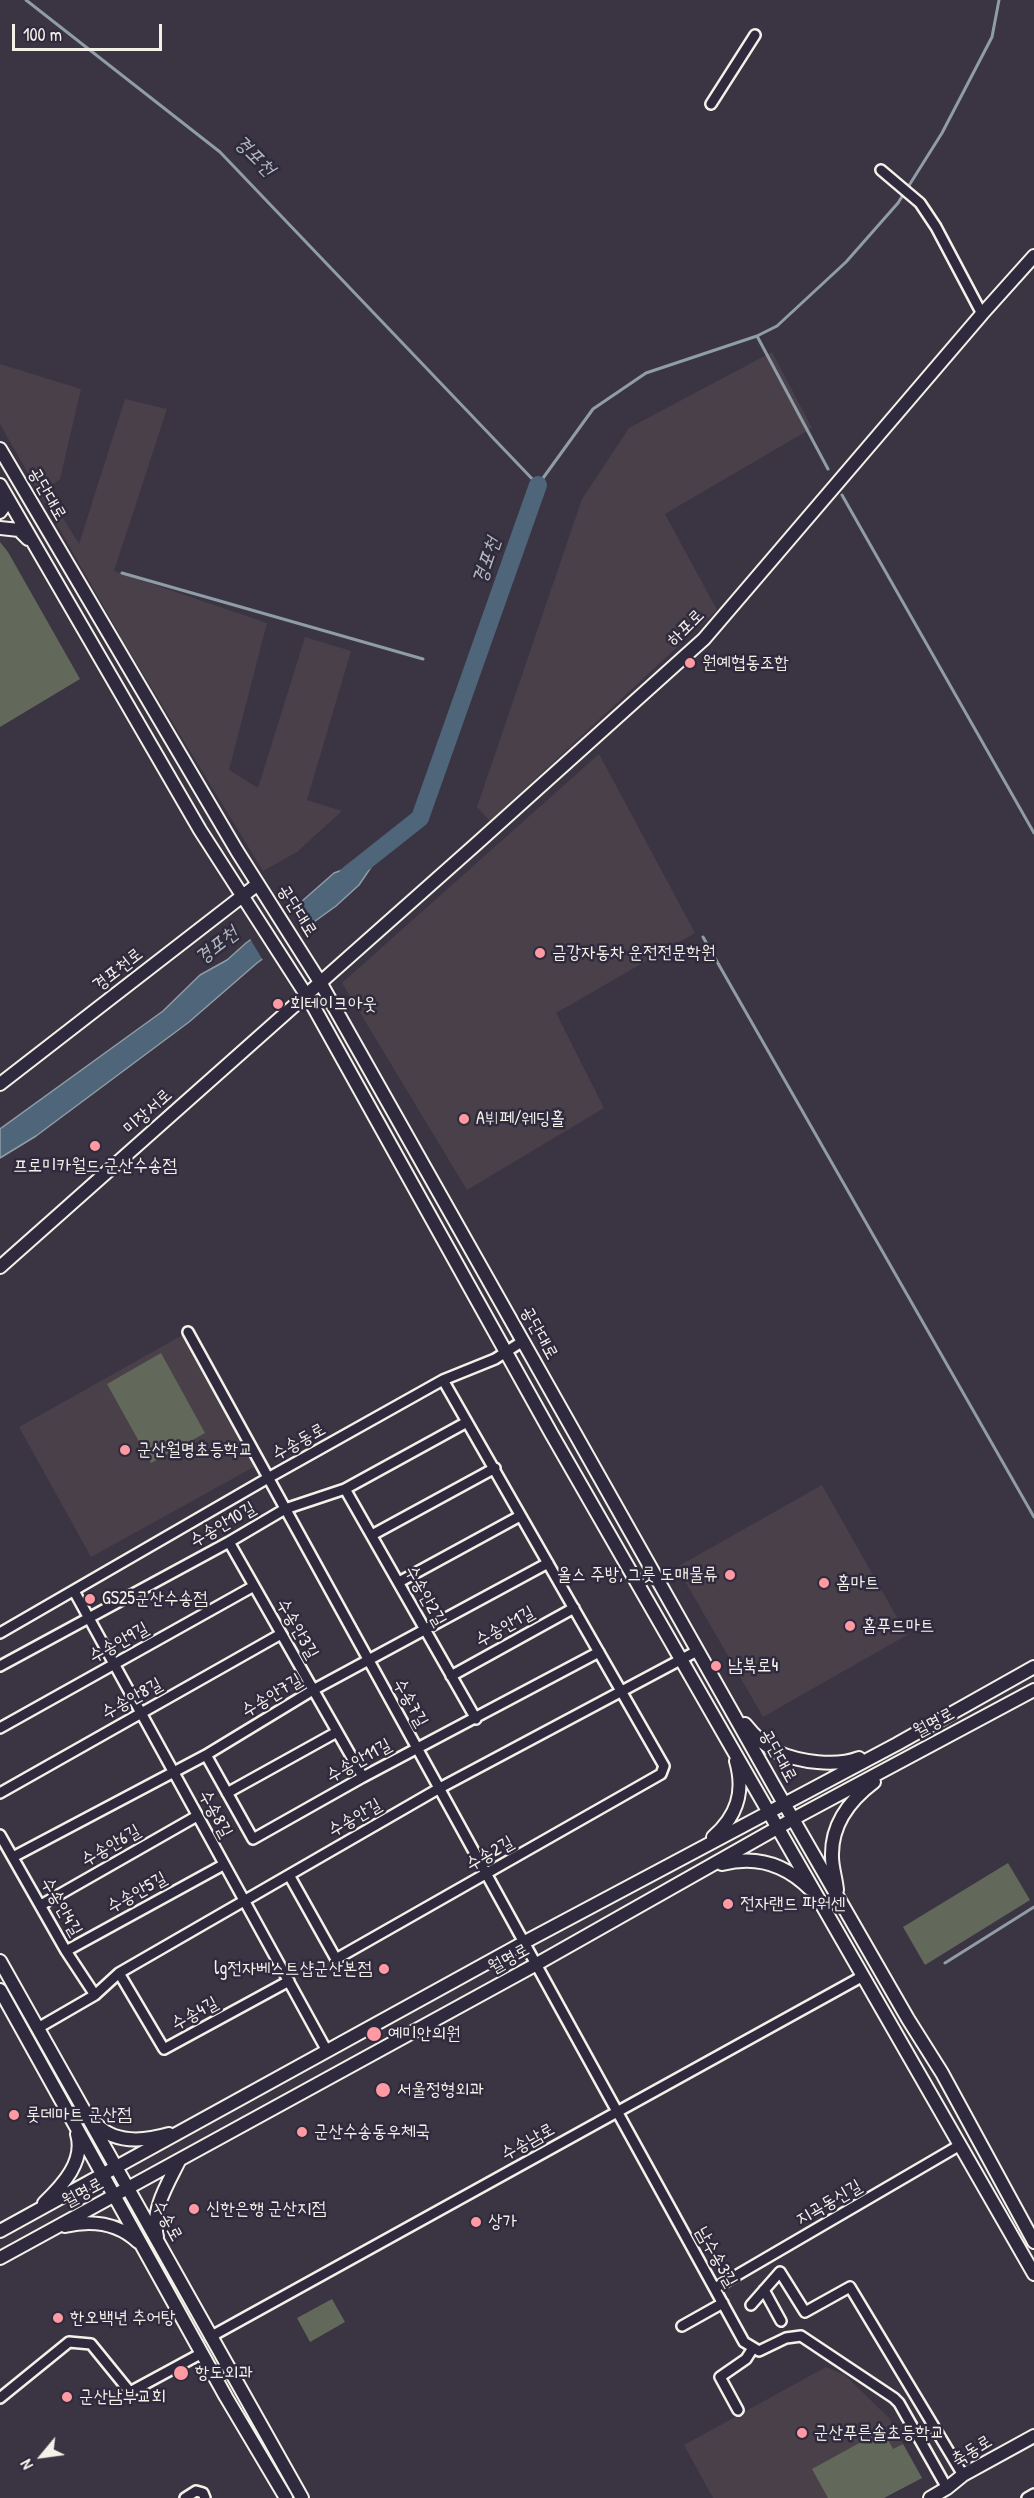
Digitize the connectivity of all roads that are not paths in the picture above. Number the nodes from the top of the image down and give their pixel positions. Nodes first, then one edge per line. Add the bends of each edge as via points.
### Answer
1 (755, 35) dead end
2 (711, 104) dead end
3 (881, 170) dead end
4 (1034, 256) edge
5 (981, 314) junction
6 (0, 449) edge
7 (0, 485) edge
8 (0, 494) edge
9 (0, 512) edge
10 (0, 528) edge
11 (40, 555) junction
12 (260, 886) junction
13 (242, 896) junction
14 (320, 982) junction
15 (306, 995) junction
16 (0, 1084) edge
17 (0, 1267) edge
18 (188, 1332) dead end
19 (524, 1341) junction
20 (505, 1352) junction
21 (444, 1380) junction
22 (467, 1422) junction
23 (495, 1468) junction
24 (268, 1478) junction
25 (345, 1489) junction
26 (285, 1509) junction
27 (520, 1516) junction
28 (372, 1535) junction
29 (229, 1542) junction
30 (548, 1563) junction
31 (399, 1582) junction
32 (254, 1586) junction
33 (74, 1591) junction
34 (574, 1608) junction
35 (88, 1618) junction
36 (425, 1631) junction
37 (0, 1633) edge
38 (281, 1634) junction
39 (697, 1651) junction
40 (599, 1652) junction
41 (682, 1659) junction
42 (368, 1661) junction
43 (114, 1665) junction
44 (0, 1666) edge
45 (1034, 1667) edge
46 (451, 1676) junction
47 (313, 1690) junction
48 (1034, 1690) edge
49 (623, 1692) junction
50 (724, 1698) junction
51 (141, 1713) junction
52 (476, 1719) junction
53 (0, 1728) edge
54 (337, 1732) junction
55 (724, 1733) junction
56 (897, 1744) junction
57 (416, 1749) junction
58 (206, 1755) junction
59 (905, 1759) junction
60 (173, 1771) junction
61 (363, 1777) junction
62 (438, 1789) junction
63 (0, 1793) edge
64 (227, 1793) junction
65 (783, 1803) junction
66 (769, 1811) junction
67 (197, 1816) junction
68 (793, 1819) junction
69 (777, 1828) junction
70 (0, 1835) edge
71 (696, 1851) junction
72 (13, 1857) junction
73 (223, 1865) junction
74 (709, 1868) junction
75 (289, 1875) junction
76 (485, 1875) junction
77 (839, 1900) junction
78 (245, 1902) junction
79 (41, 1905) junction
80 (823, 1905) junction
81 (523, 1943) junction
82 (66, 1951) junction
83 (0, 1961) edge
84 (536, 1965) junction
85 (119, 1973) junction
86 (863, 1976) junction
87 (289, 1982) junction
88 (0, 1990) edge
89 (95, 1995) junction
90 (38, 2028) junction
91 (327, 2051) junction
92 (86, 2112) junction
93 (617, 2112) junction
94 (72, 2118) junction
95 (190, 2127) junction
96 (960, 2145) junction
97 (178, 2161) junction
98 (117, 2168) junction
99 (103, 2175) junction
100 (129, 2189) junction
101 (115, 2196) junction
102 (32, 2214) junction
103 (52, 2229) junction
104 (0, 2231) edge
105 (1034, 2242) edge
106 (159, 2244) junction
107 (143, 2247) junction
108 (0, 2258) edge
109 (1034, 2274) edge
110 (715, 2288) junction
111 (764, 2290) junction
112 (723, 2304) junction
113 (751, 2305) dead end
114 (781, 2320) dead end
115 (682, 2326) dead end
116 (210, 2337) junction
117 (753, 2348) junction
118 (202, 2353) junction
119 (0, 2398) edge
120 (738, 2410) dead end
121 (1034, 2436) edge
122 (963, 2475) junction
123 (947, 2488) junction
124 (1034, 2494) edge
125 (185, 2498) edge
126 (206, 2498) edge
127 (286, 2498) edge
128 (302, 2498) edge
129 (930, 2498) edge
130 (1027, 2498) edge

1 - 2 street
3 - 5 street via 920,203
4 - 5 street, 하포로
5 - 14 street, 하포로 via 704,639
6 - 12 street, 공단대로
7 - 11 street, 공단대로
8 - 9 street
10 - 11 street via 19,530
11 - 13 street, 공단대로
12 - 13 street, 경포천로
12 - 14 street, 공단대로
13 - 15 street, 공단대로
13 - 16 street, 경포천로
14 - 15 street, 미장서로
14 - 19 street, 공단대로
15 - 17 street, 미장서로
15 - 20 street, 공단대로
18 - 24 street, 수송7길
19 - 20 street, 수송동로
19 - 39 street, 공단대로
20 - 21 street, 수송동로
20 - 41 street, 공단대로
21 - 22 street
21 - 24 street, 수송동로
22 - 23 street
22 - 25 street, 수송안10길
23 - 27 street
23 - 28 street
24 - 26 street, 수송7길
24 - 33 street, 수송동로
25 - 26 street, 수송안10길
25 - 28 street, 수송안2길
26 - 29 street, 수송안10길
26 - 42 street, 수송7길
27 - 30 street
27 - 31 street
28 - 31 street, 수송안2길
29 - 32 street, 수송안3길
29 - 35 street, 수송안10길
30 - 34 street
30 - 36 street, 수송안7길
31 - 36 street, 수송안2길
32 - 38 street, 수송안3길
32 - 43 street, 수송안9길
33 - 35 street, 수송8길
33 - 37 street, 수송동로
34 - 40 street
34 - 46 street, 수송안1길
35 - 43 street, 수송8길
35 - 44 street, 수송안10길
36 - 42 street, 수송안7길
36 - 46 street, 수송안2길
38 - 47 street, 수송안3길
38 - 51 street, 수송안8길
39 - 41 street, 수송안길
39 - 50 street, 공단대로
40 - 49 street
40 - 52 street, 수송안11길
41 - 49 street, 수송안길
41 - 55 street, 공단대로
42 - 47 street, 수송안7길
42 - 57 street, 수송7길
43 - 51 street, 수송8길
43 - 53 street, 수송안9길
45 - 56 street, 월명로
46 - 52 street, 수송안2길
47 - 54 street, 수송안3길
47 - 58 street, 수송안7길
48 - 59 street, 월명로
49 - 62 street, 수송안길
49 - 76 street, 수송2길 via 664,1766 661,1774
50 - 56 street via 751,1732 776,1751 795,1757 819,1762 851,1761
50 - 65 street, 공단대로
51 - 60 street, 수송8길
51 - 63 street, 수송안8길
52 - 57 street, 수송안11길
54 - 61 street, 수송안3길
54 - 64 street
55 - 66 street, 공단대로
55 - 71 street via 738,1766 740,1795 724,1827
56 - 65 street, 월명로
57 - 61 street, 수송안11길
57 - 62 street, 수송7길
58 - 60 street, 수송안7길
58 - 64 street, 수송안11길
59 - 68 street, 월명로
59 - 77 street via 867,1787 845,1810 837,1825 832,1857
60 - 67 street, 수송8길
60 - 72 street, 수송안7길
61 - 64 street, 수송안11길 via 253,1839
62 - 75 street, 수송안길
62 - 76 street, 수송7길
65 - 66 street, 월명로
65 - 68 street, 공단대로
66 - 69 street, 공단대로
66 - 71 street, 월명로
67 - 73 street, 수송8길
67 - 79 street, 수송안6길
68 - 69 street, 월명로
68 - 77 street, 공단대로
69 - 74 street, 월명로
69 - 80 street, 공단대로
70 - 72 street, 수송안4길
71 - 81 street, 월명로
72 - 79 street, 수송안4길
73 - 78 street, 수송8길
73 - 82 street, 수송안5길
74 - 80 street via 741,1860 779,1866
74 - 84 street, 월명로
75 - 76 street, 수송2길 via 336,1959
75 - 78 street, 수송안길
76 - 81 street, 수송7길
77 - 105 street, 공단대로 via 942,2073
78 - 85 street, 수송안길
78 - 87 street, 수송8길
79 - 82 street, 수송안4길
80 - 86 street, 공단대로
81 - 84 street, 남수송3길
81 - 91 street, 월명로
82 - 89 street, 수송안4길
83 - 90 street, 수송로
84 - 93 street, 남수송3길
84 - 97 street, 월명로
85 - 87 street, 수송4길 via 164,2049
85 - 89 street, 수송안길
86 - 93 street, 수송남로
86 - 96 street, 공단대로
87 - 91 street, 수송8길
88 - 94 street, 수송로
89 - 90 street, 수송안길
90 - 92 street, 수송로
91 - 95 street, 월명로
92 - 95 street via 105,2133 124,2138 151,2138
92 - 98 street, 수송로
93 - 110 street, 남수송3길
93 - 116 street, 수송남로
94 - 99 street, 수송로
94 - 102 street via 79,2142 75,2164 62,2185
95 - 98 street, 월명로
96 - 109 street, 공단대로
96 - 110 street, 지곡동신길
97 - 100 street, 월명로
97 - 106 street via 159,2203
98 - 99 street, 월명로
98 - 100 street, 수송로
99 - 101 street, 수송로
99 - 102 street, 월명로
100 - 101 street, 월명로
100 - 106 street, 수송로
101 - 103 street, 월명로
101 - 107 street, 수송로
102 - 104 street, 월명로
103 - 107 street via 105,2224 123,2231
103 - 108 street, 월명로
106 - 116 street, 수송로
107 - 118 street, 수송로
110 - 112 street, 남수송3길
111 - 113 street
111 - 114 street
111 - 122 street via 780,2272 805,2312 850,2286
112 - 115 street
112 - 117 street, 남수송3길 via 744,2342
116 - 128 street, 수송로
117 - 120 street via 746,2359 720,2377
117 - 123 street via 759,2351 786,2338 801,2336 894,2398
118 - 119 street via 130,2392 91,2344 69,2342
118 - 127 street, 수송로
121 - 122 street, 축동로
122 - 123 street, 축동로
123 - 129 street, 축동로
124 - 130 street
125 - 126 street via 196,2491

